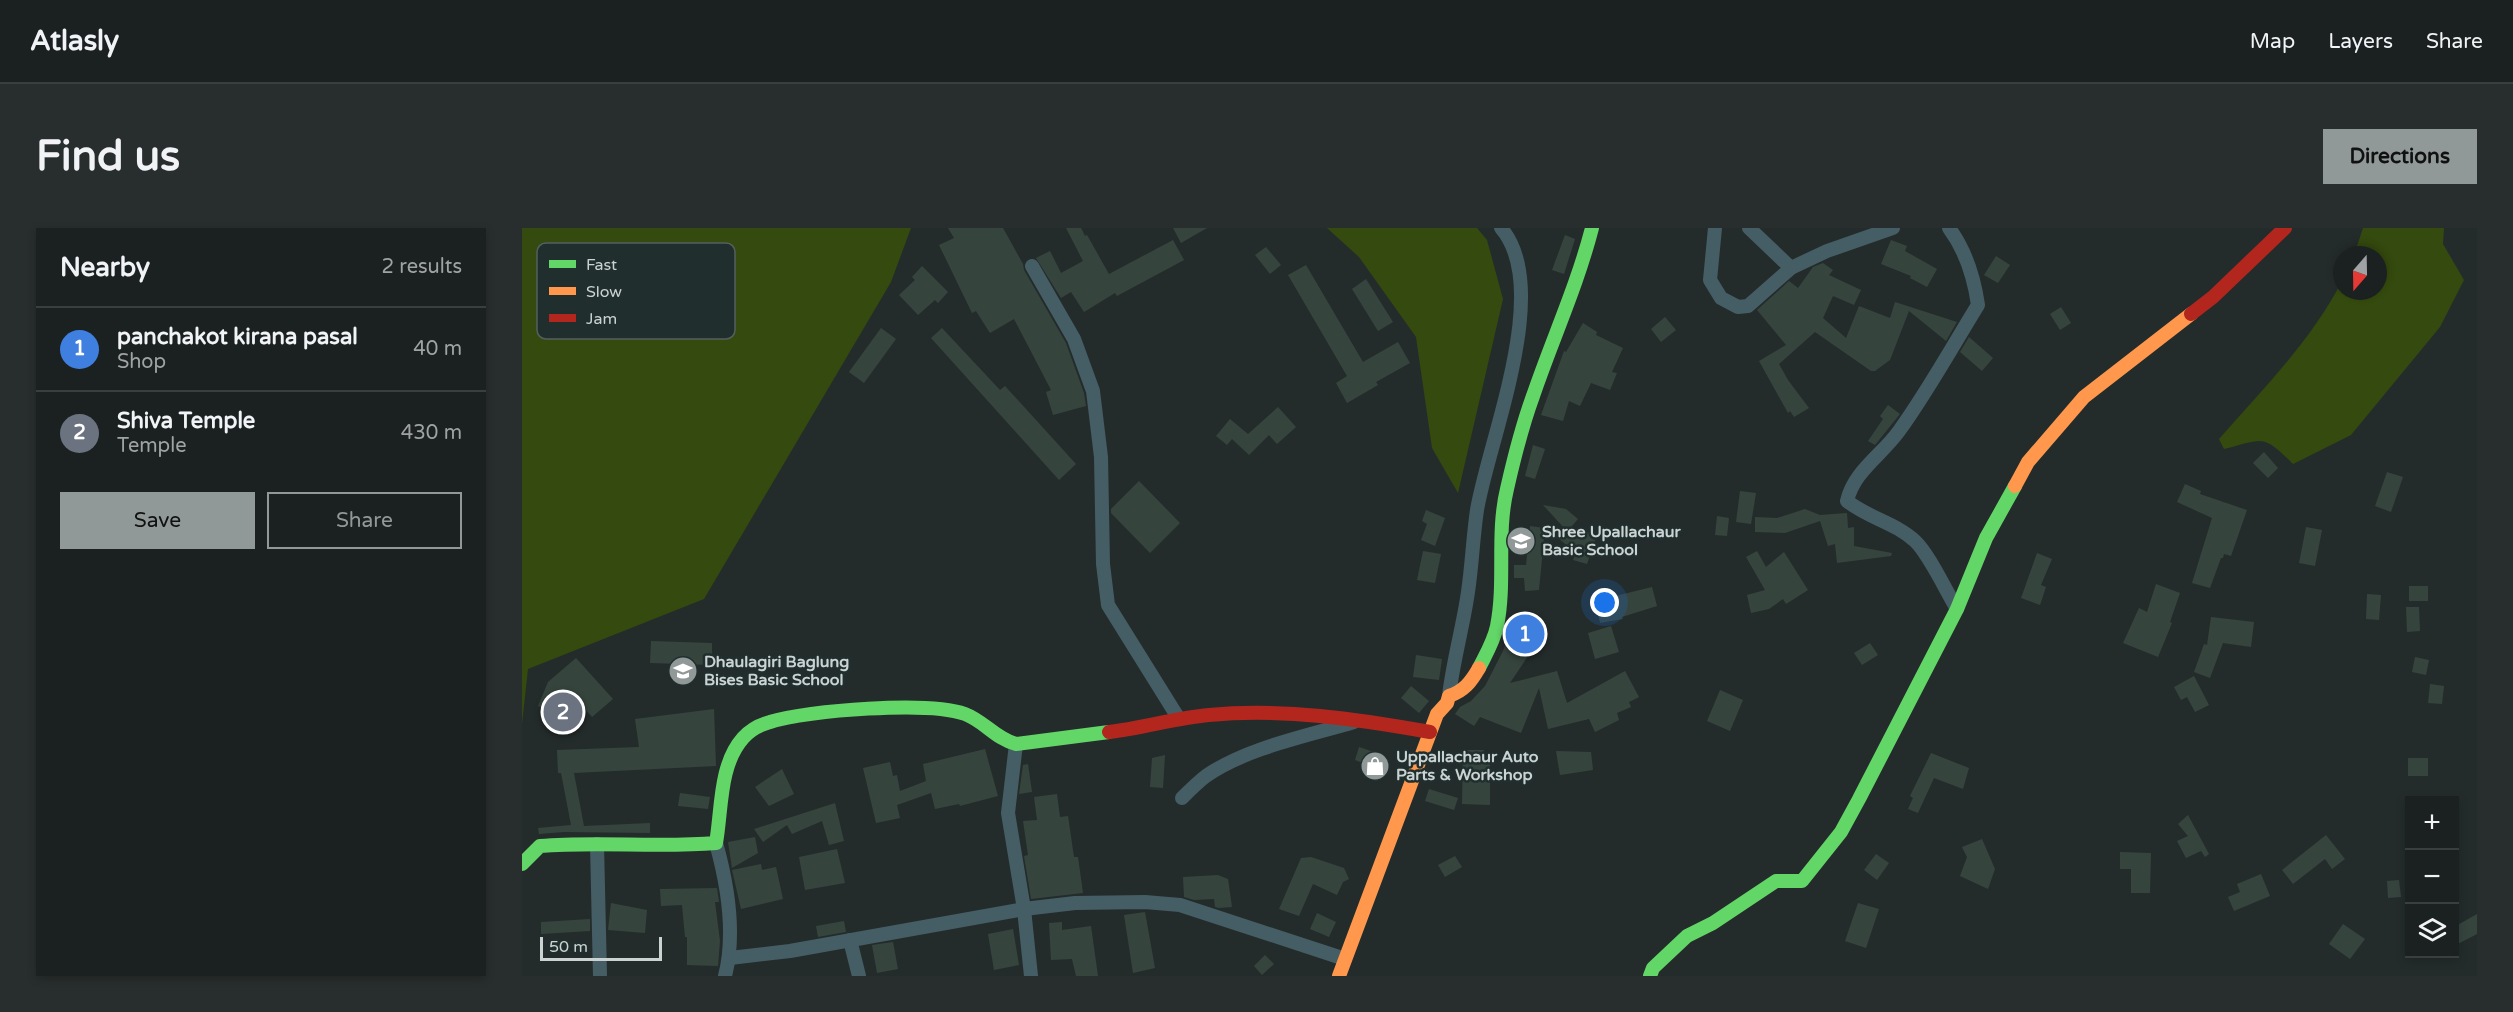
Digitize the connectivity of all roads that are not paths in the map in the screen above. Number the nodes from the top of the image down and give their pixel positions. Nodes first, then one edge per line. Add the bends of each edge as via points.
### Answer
1 (1501, 228) edge
2 (1592, 228) edge
3 (1715, 228) edge
4 (1749, 228) edge
5 (1893, 228) edge
6 (1949, 228) edge
7 (2285, 228) edge
8 (1032, 266) dead end
9 (1791, 268) junction
10 (1957, 609) junction
11 (1449, 696) junction
12 (1179, 719) junction
13 (1358, 721) junction
14 (1430, 732) junction
15 (1016, 744) junction
16 (1182, 798) dead end
17 (597, 843) junction
18 (716, 843) junction
19 (522, 864) edge
20 (1024, 909) junction
21 (850, 940) junction
22 (730, 958) junction
23 (1345, 959) junction
24 (600, 976) edge
25 (725, 976) edge
26 (859, 976) edge
27 (1031, 976) edge
28 (1339, 976) edge
29 (1650, 976) edge

1 - 11 street via 1510,238 1519,261 1521,310 1478,509 1468,594
2 - 11 main road via 1583,263 1532,398 1506,492 1497,626 1473,680 1461,692
3 - 9 street via 1710,280 1721,298 1738,307 1749,306
4 - 9 street
5 - 9 street
6 - 10 street via 1960,243 1975,282 1978,304 1898,433 1867,465 1850,488 1847,501 1916,541
7 - 10 main road via 2213,297 2084,397 2028,462 1986,538
8 - 12 street via 1074,339 1093,391 1101,457 1103,564 1108,605
10 - 29 main road via 1850,816 1818,863 1802,881 1776,881 1687,936 1653,968
11 - 14 main road
12 - 13 main road via 1272,712
12 - 15 main road
13 - 14 main road
13 - 16 street via 1232,761 1206,776
14 - 23 main road
15 - 18 main road via 966,714 938,708 783,717 756,726 742,739 731,758 723,785
15 - 20 street via 1008,813
17 - 18 main road
17 - 19 main road via 540,846
17 - 24 street
18 - 22 street via 726,878
20 - 21 street
20 - 23 street via 1075,903 1180,905
20 - 27 street
21 - 22 street
21 - 26 street
22 - 25 street
23 - 28 main road

